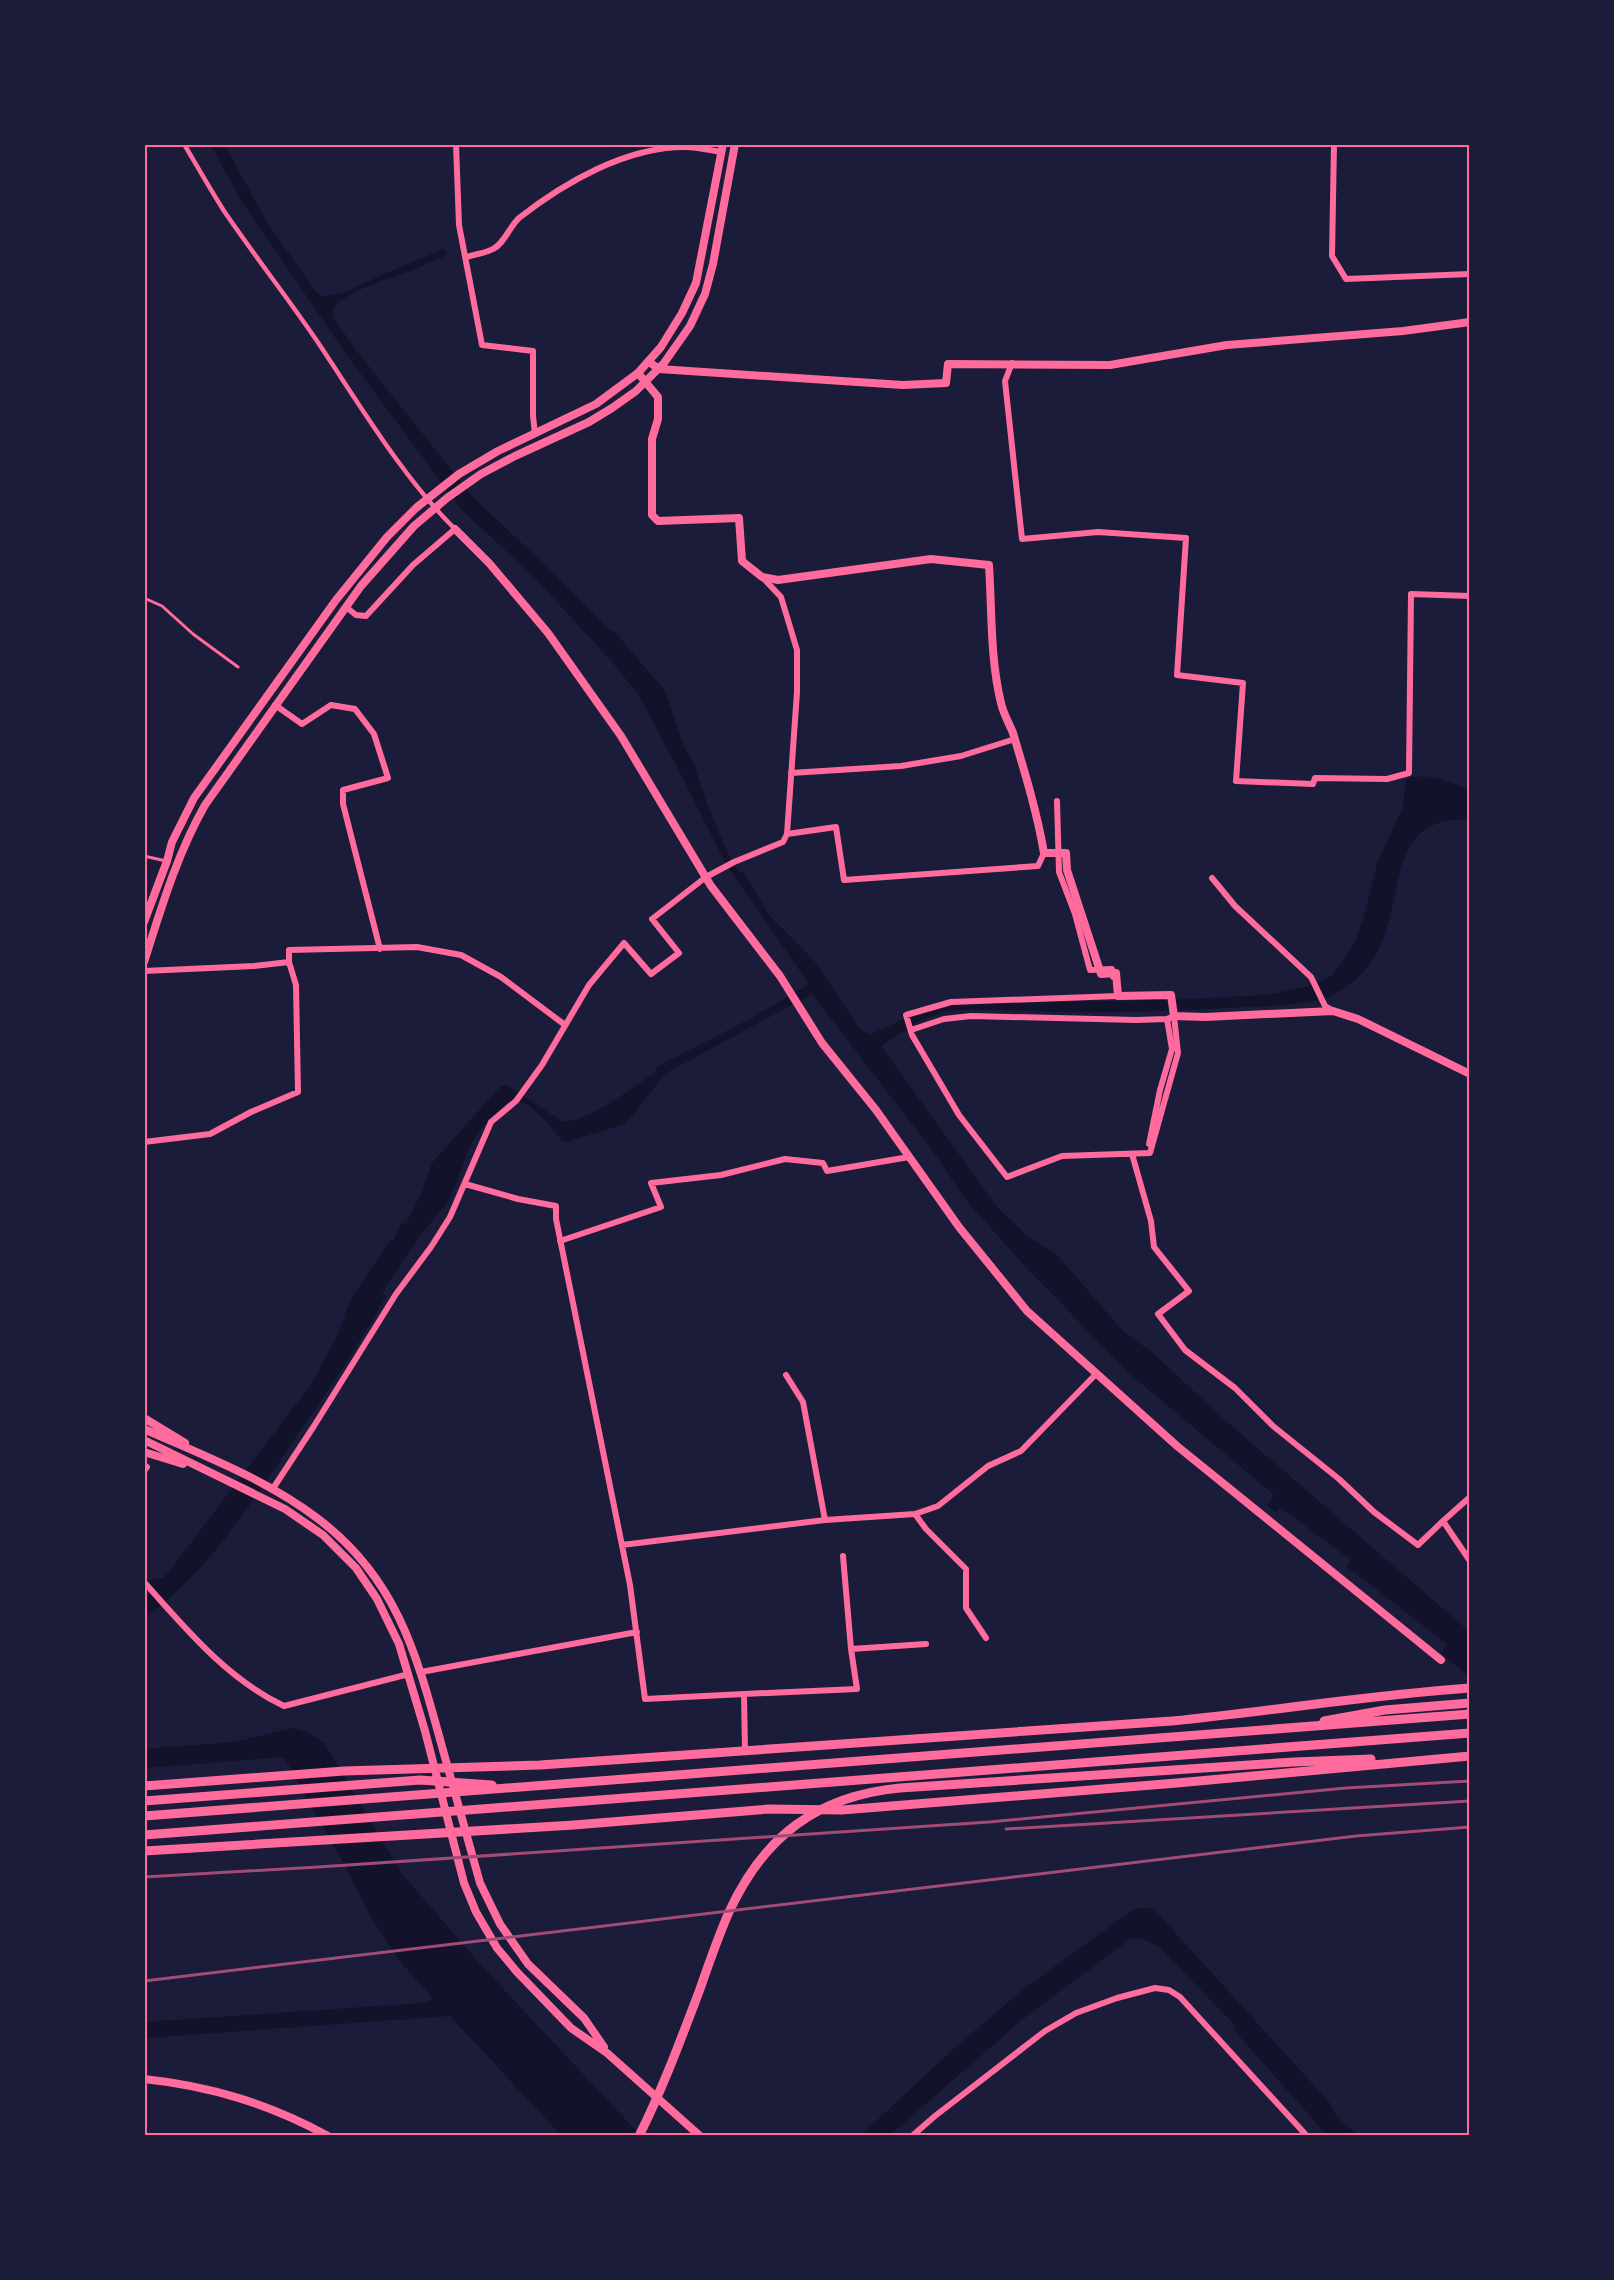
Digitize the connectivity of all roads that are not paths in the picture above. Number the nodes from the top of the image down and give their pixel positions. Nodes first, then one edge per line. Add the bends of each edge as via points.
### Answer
1 (184, 144) edge
2 (456, 144) edge
3 (735, 144) edge
4 (1334, 144) edge
5 (722, 148) edge
6 (467, 256) junction
7 (1470, 274) edge
8 (1470, 322) edge
9 (649, 362) junction
10 (1012, 363) junction
11 (659, 369) junction
12 (638, 373) junction
13 (646, 382) junction
14 (535, 434) junction
15 (455, 529) junction
16 (762, 577) junction
17 (1470, 596) edge
18 (144, 598) edge
19 (346, 607) junction
20 (238, 667) dead end
21 (275, 705) junction
22 (1015, 739) junction
23 (791, 773) junction
24 (1057, 801) dead end
25 (787, 834) junction
26 (1044, 854) junction
27 (144, 856) edge
28 (167, 861) junction
29 (177, 864) junction
30 (706, 877) junction
31 (1212, 878) dead end
32 (144, 922) edge
33 (380, 949) junction
34 (144, 962) edge
35 (289, 962) junction
36 (144, 971) edge
37 (1116, 994) junction
38 (1333, 1011) junction
39 (1172, 1016) junction
40 (565, 1025) junction
41 (910, 1029) junction
42 (1470, 1074) edge
43 (144, 1142) edge
44 (1149, 1148) dead end
45 (1132, 1154) junction
46 (909, 1157) junction
47 (465, 1184) junction
48 (560, 1241) junction
49 (1096, 1374) junction
50 (786, 1375) dead end
51 (144, 1418) edge
52 (144, 1429) edge
53 (144, 1440) edge
54 (144, 1452) edge
55 (216, 1462) junction
56 (144, 1465) edge
57 (144, 1471) edge
58 (210, 1472) junction
59 (269, 1488) junction
60 (1470, 1497) edge
61 (915, 1514) junction
62 (825, 1520) junction
63 (1443, 1521) junction
64 (622, 1545) junction
65 (843, 1556) dead end
66 (1470, 1561) edge
67 (144, 1582) edge
68 (637, 1632) junction
69 (986, 1638) dead end
70 (926, 1644) dead end
71 (851, 1649) junction
72 (1441, 1660) dead end
73 (421, 1672) junction
74 (409, 1674) junction
75 (1470, 1688) edge
76 (744, 1694) junction
77 (1470, 1703) edge
78 (1470, 1714) edge
79 (1271, 1731) junction
80 (1470, 1733) edge
81 (1422, 1737) junction
82 (1470, 1739) edge
83 (745, 1751) junction
84 (1470, 1756) edge
85 (1443, 1758) junction
86 (144, 1786) edge
87 (525, 1787) junction
88 (144, 1800) edge
89 (144, 1816) edge
90 (144, 1835) edge
91 (144, 1851) edge
92 (607, 2053) junction
93 (144, 2079) edge
94 (328, 2136) edge
95 (639, 2136) edge
96 (700, 2136) edge
97 (912, 2136) edge
98 (1307, 2136) edge

1 - 15 street via 223,209 369,417
2 - 6 street via 459,225
3 - 11 main road via 705,294 682,338
4 - 7 street via 1332,256 1346,279
5 - 6 street via 650,151 603,166 517,220 495,249
5 - 9 main road via 693,290 672,332
6 - 14 street via 482,345 533,351
8 - 10 street via 1227,345 1110,365
9 - 11 street
9 - 12 main road
10 - 11 street via 948,364 946,383 903,385
10 - 17 street via 1005,381 1022,539 1098,532 1186,538 1177,675 1243,683 1236,781 1313,784 1315,777 1387,779 1409,773 1411,594
11 - 13 main road
12 - 13 street
12 - 14 main road via 597,404
13 - 16 street via 658,397 658,419 652,439 652,515 658,521 739,518 742,561
13 - 19 main road via 594,420 515,456 447,498 414,526
14 - 28 main road via 475,464 440,489 396,527 366,560 194,798
15 - 19 street via 413,565 366,616 356,615
15 - 30 street via 489,562 548,633 621,736
16 - 22 street via 778,580 931,559 989,565 995,667 1001,705
16 - 23 street via 781,597 797,650
18 - 20 lane via 162,606 192,634
19 - 21 main road
21 - 29 main road via 205,805
21 - 33 street via 302,724 331,705 355,709 374,734 388,778 343,790 343,804
22 - 23 street via 961,756 911,764
22 - 26 street
23 - 25 street
24 - 37 street via 1059,872 1076,914 1090,970 1112,969
25 - 26 street via 836,827 844,880 1038,866
25 - 30 street via 783,842
26 - 37 street via 1066,853 1067,870 1101,974 1116,973
27 - 28 lane
28 - 29 lane
28 - 32 main road
29 - 34 main road
30 - 40 street via 652,919 678,953 651,974 624,943 589,985
30 - 46 street via 791,993 822,1043
31 - 38 street via 1235,906 1311,977 1324,1006
33 - 35 street via 289,950
33 - 40 street via 417,947 461,955 501,977
35 - 36 street
35 - 43 street via 296,985 298,1092 210,1134
37 - 39 street via 1172,995
37 - 41 street via 951,1002 906,1017
38 - 39 street
38 - 42 street via 1358,1019
39 - 41 street via 970,1016
39 - 44 street via 1172,1049
39 - 45 street via 1178,1053 1150,1153
40 - 47 street via 516,1101 491,1122
41 - 45 street via 959,1115 1007,1177 1062,1156
45 - 63 street via 1151,1221 1154,1247 1189,1290 1158,1314 1185,1350 1418,1545
46 - 48 street via 826,1171 823,1163 785,1159 722,1175 651,1183 661,1207
46 - 49 street via 1027,1311
47 - 48 street via 556,1206
47 - 59 street via 438,1237 396,1294 314,1426
48 - 64 street
49 - 61 street via 1021,1451 988,1466 938,1506
49 - 72 street via 1177,1446
50 - 62 street via 802,1402
51 - 55 main road
52 - 55 main road
53 - 58 main road
54 - 58 main road
55 - 59 main road
56 - 57 street
58 - 74 main road via 285,1509 335,1546 356,1568 384,1611
59 - 73 main road via 318,1518 367,1565 396,1609
60 - 63 street
61 - 62 street
61 - 69 street via 966,1569 966,1608
62 - 64 street
63 - 66 street
64 - 68 street
65 - 71 street
67 - 74 street via 217,1661 262,1696 284,1706
68 - 73 street
68 - 76 street via 645,1698
70 - 71 street
71 - 76 street via 856,1689
73 - 92 main road via 480,1883 491,1909 528,1964 584,2018
74 - 92 main road via 464,1883 476,1912 517,1972 571,2028
75 - 83 main road via 1172,1721
76 - 83 street
77 - 79 main road via 1385,1710
78 - 79 main road
79 - 87 main road
80 - 81 main road
81 - 82 main road
81 - 90 main road
83 - 86 main road
84 - 85 main road
85 - 91 main road via 850,1809 769,1809
85 - 95 main road via 1294,1762 878,1790 816,1811 777,1842 736,1899
87 - 88 main road via 420,1780
87 - 89 main road
92 - 96 main road
93 - 94 street via 246,2099 292,2116
97 - 98 street via 1061,2021 1091,2007 1155,1988 1169,1990 1185,2002

